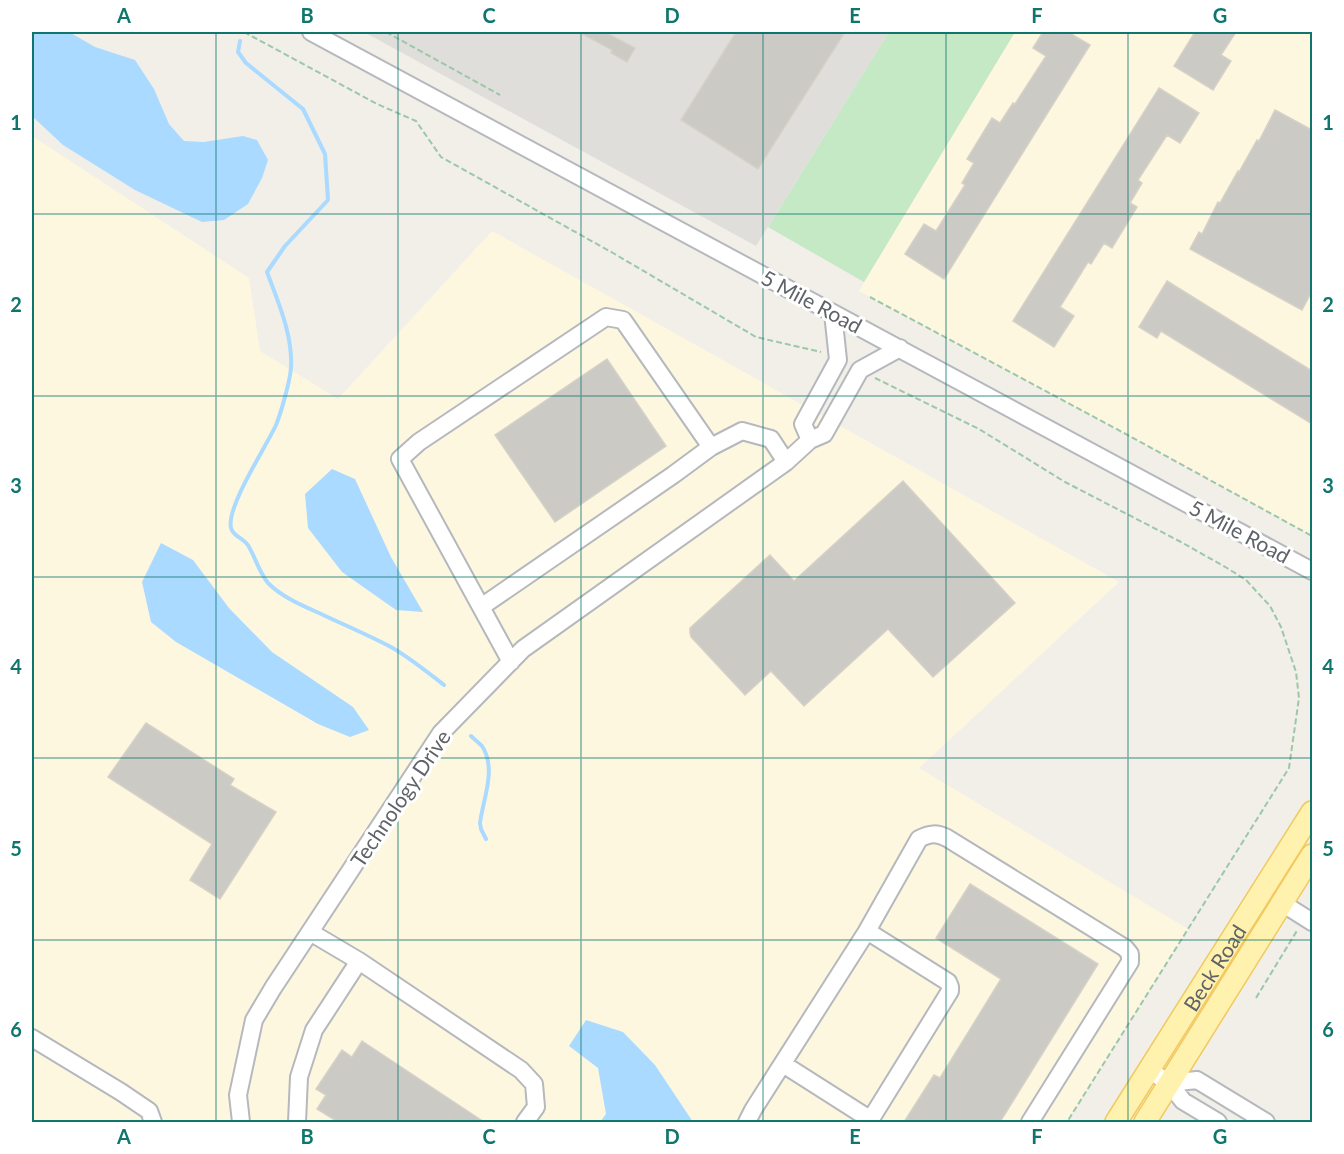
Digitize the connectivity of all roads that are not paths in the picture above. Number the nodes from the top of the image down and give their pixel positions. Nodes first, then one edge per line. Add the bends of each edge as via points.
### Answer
1 (311, 32) edge
2 (833, 313) junction
3 (900, 348) junction
4 (810, 440) junction
5 (711, 447) junction
6 (786, 462) junction
7 (1312, 570) edge
8 (481, 607) junction
9 (511, 662) junction
10 (1312, 812) edge
11 (1312, 855) edge
12 (1282, 903) junction
13 (1309, 920) edge
14 (867, 931) junction
15 (310, 932) junction
16 (359, 961) junction
17 (32, 1038) edge
18 (783, 1064) junction
19 (1149, 1070) junction
20 (1169, 1083) junction
21 (870, 1121) edge
22 (153, 1122) edge
23 (241, 1122) edge
24 (297, 1122) edge
25 (525, 1122) edge
26 (747, 1122) edge
27 (1030, 1122) edge
28 (1116, 1122) edge
29 (1145, 1122) edge
30 (1218, 1122) edge
31 (1266, 1122) edge

1 - 2 street, 5 Mile Road
2 - 3 street, 5 Mile Road
2 - 4 street via 838,360 803,424
3 - 4 street, Technology Drive via 860,370 825,434
3 - 7 street, 5 Mile Road
4 - 6 street, Technology Drive
5 - 6 street via 742,431 771,439
5 - 8 street
5 - 8 street via 623,320 606,317 419,442 400,459
6 - 9 street, Technology Drive via 523,649
8 - 9 street
9 - 15 street, Technology Drive via 441,734
10 - 19 main road, Beck Road
11 - 12 main road, Beck Road
12 - 13 street
12 - 20 main road, Beck Road
14 - 18 street
14 - 21 street via 948,982 950,987
14 - 27 street via 919,839 938,833 1125,948 1130,962
15 - 16 street
15 - 23 street, Technology Drive via 254,1020 238,1095
16 - 24 street via 314,1030 298,1077
16 - 25 street via 520,1070 534,1084 536,1107
17 - 22 street via 149,1111
18 - 21 street
18 - 26 street
19 - 20 street
19 - 28 main road, Beck Road
20 - 29 main road, Beck Road
20 - 30 street via 1184,1101
20 - 31 street via 1197,1080

